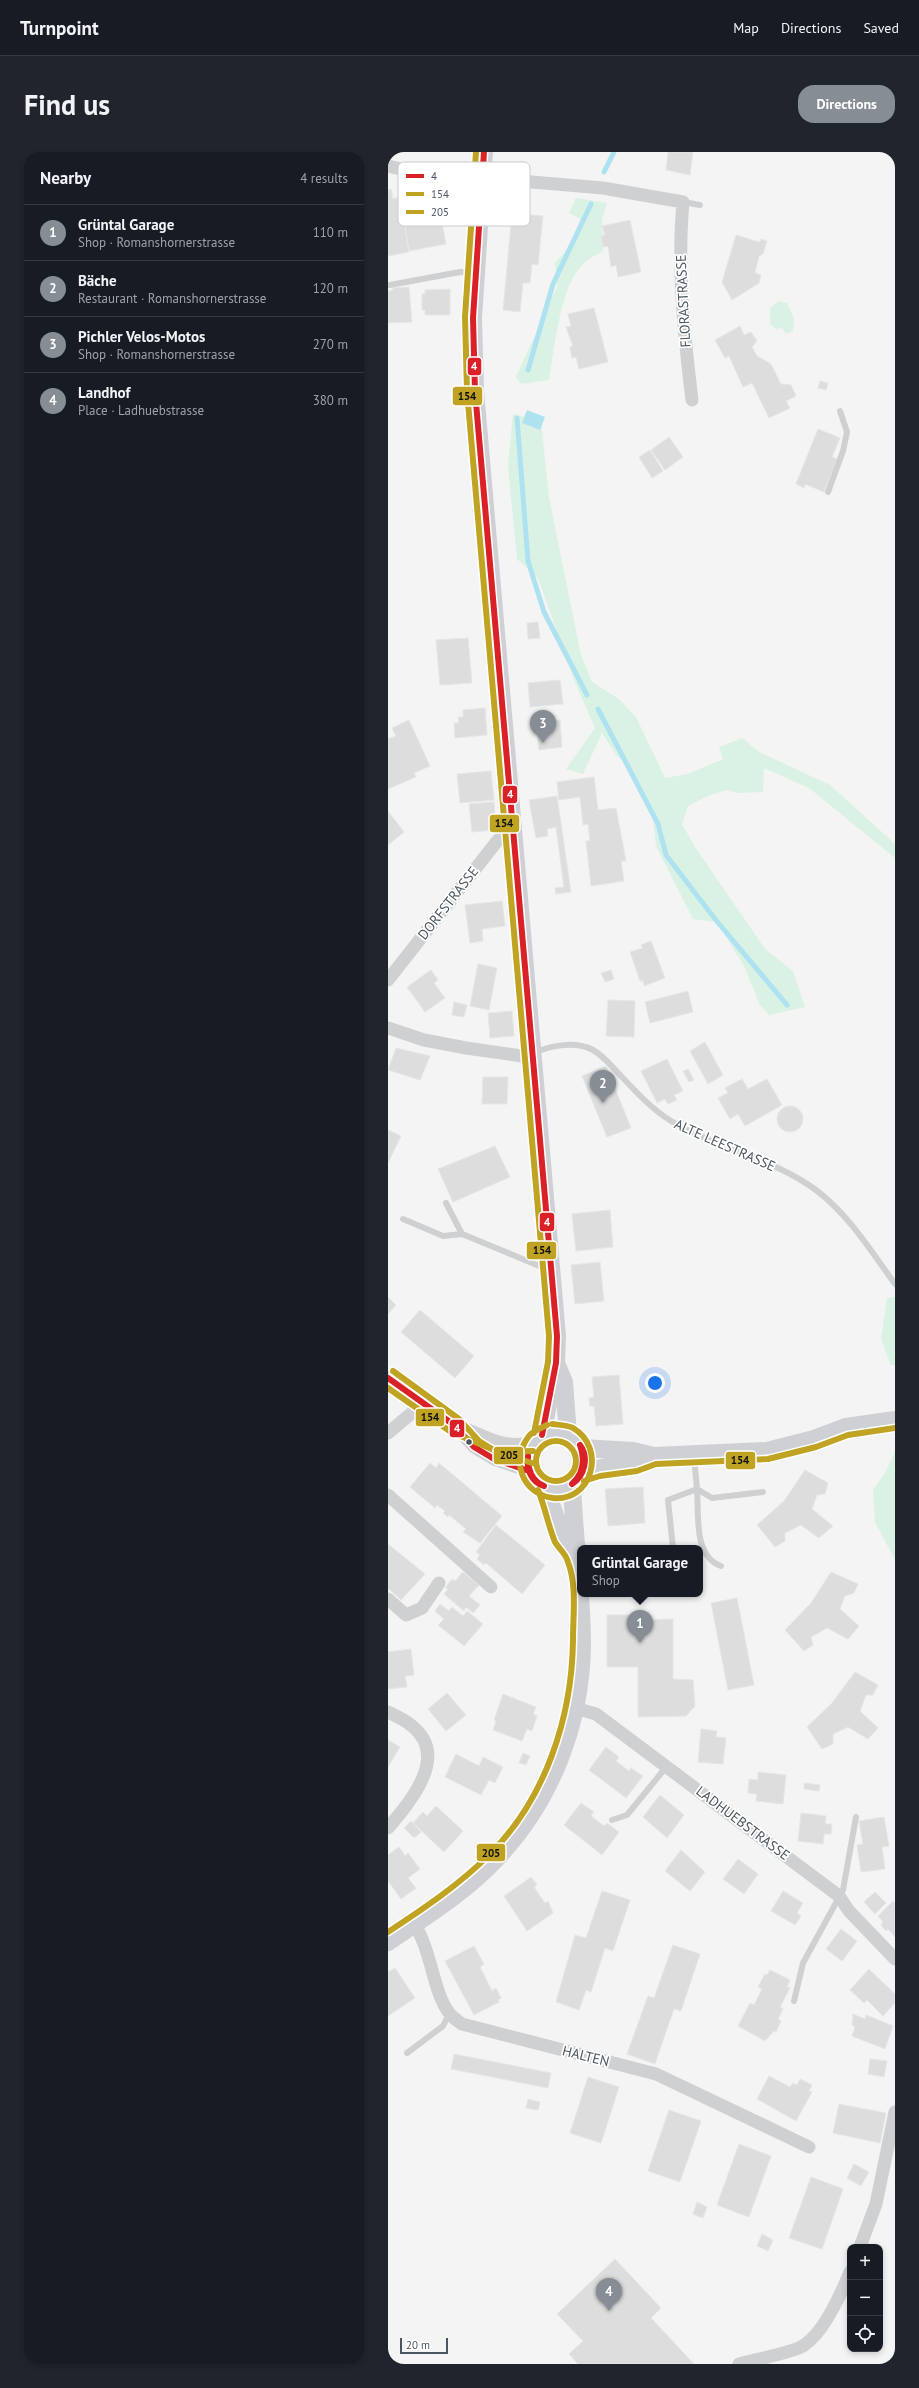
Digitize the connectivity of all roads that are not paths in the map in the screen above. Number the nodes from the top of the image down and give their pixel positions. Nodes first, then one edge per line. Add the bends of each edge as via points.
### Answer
1 (484, 152) edge
2 (483, 162) edge
3 (388, 166) edge
4 (398, 168) edge
5 (530, 182) edge
6 (683, 202) junction
7 (700, 205) dead end
8 (478, 226) edge
9 (475, 274) junction
10 (390, 285) dead end
11 (692, 400) dead end
12 (840, 411) dead end
13 (828, 492) dead end
14 (514, 836) junction
15 (388, 980) edge
16 (388, 1028) edge
17 (534, 1053) junction
18 (446, 1203) dead end
19 (403, 1219) dead end
20 (462, 1234) junction
21 (552, 1271) junction
22 (895, 1284) edge
23 (556, 1363) junction
24 (388, 1378) edge
25 (420, 1401) junction
26 (895, 1420) edge
27 (454, 1425) junction
28 (388, 1433) edge
29 (568, 1434) junction
30 (537, 1439) junction
31 (582, 1448) junction
32 (694, 1455) junction
33 (654, 1456) junction
34 (529, 1471) junction
35 (577, 1479) junction
36 (545, 1487) junction
37 (698, 1489) junction
38 (763, 1492) dead end
39 (388, 1495) edge
40 (673, 1545) edge
41 (702, 1545) edge
42 (703, 1549) edge
43 (575, 1559) junction
44 (721, 1566) dead end
45 (577, 1575) edge
46 (439, 1583) dead end
47 (491, 1587) dead end
48 (580, 1597) edge
49 (388, 1599) edge
50 (575, 1708) junction
51 (388, 1712) edge
52 (666, 1766) junction
53 (856, 1817) dead end
54 (612, 1820) dead end
55 (388, 1828) edge
56 (839, 1896) junction
57 (414, 1924) junction
58 (388, 1942) edge
59 (895, 1959) edge
60 (794, 2001) dead end
61 (449, 2014) junction
62 (407, 2053) dead end
63 (895, 2112) edge
64 (809, 2147) dead end
65 (861, 2244) edge
66 (847, 2278) edge
67 (739, 2364) edge

1 - 2 main road
3 - 4 street
5 - 6 street via 603,188
6 - 7 lane
6 - 11 street, FLORASTRASSE via 680,240 683,322
8 - 9 main road
9 - 10 lane via 460,272
9 - 14 main road via 475,391
12 - 13 lane via 847,432
14 - 15 street, DORFSTRASSE via 498,840
14 - 17 main road
16 - 17 street via 424,1040 473,1049 522,1056
17 - 21 main road
17 - 22 lane, ALTE LEESTRASSE via 544,1048 567,1046 593,1050 670,1121 800,1179 834,1205
18 - 20 lane
19 - 20 lane via 444,1236
20 - 21 lane
21 - 23 main road via 558,1336
23 - 29 main road via 564,1382
23 - 30 main road
24 - 25 street
25 - 27 street
25 - 28 street via 413,1412
26 - 32 main road via 846,1427 814,1440 767,1451
27 - 30 street via 501,1444
27 - 34 street via 474,1447 486,1455
29 - 30 main road via 551,1432
29 - 31 main road
30 - 34 main road via 527,1456
31 - 33 main road via 620,1450
31 - 35 main road via 585,1460
32 - 33 main road
32 - 37 lane
33 - 35 main road via 598,1468
34 - 36 main road via 538,1484
35 - 36 main road via 559,1490
35 - 43 main road via 573,1516 577,1537
36 - 43 main road via 563,1538
37 - 38 lane via 712,1498
37 - 40 lane via 668,1500
37 - 41 lane
39 - 47 street via 452,1559
42 - 44 lane via 713,1563
43 - 45 main road
46 - 49 street via 422,1608 406,1615
48 - 50 main road via 582,1645
50 - 52 street, LADHUEBSTRASSE via 596,1714
50 - 57 main road via 559,1764 517,1835 495,1860 458,1894
51 - 55 street via 412,1726 421,1736 428,1755 427,1770 419,1788
52 - 54 lane via 627,1815
52 - 56 street, LADHUEBSTRASSE
53 - 56 lane via 843,1890
56 - 59 street, LADHUEBSTRASSE via 849,1911
56 - 60 lane via 803,1963
57 - 58 main road
57 - 61 street via 423,1936 441,1997
61 - 62 lane via 443,2026
61 - 64 street, HALTEN via 462,2024 656,2074
63 - 65 street via 876,2204
66 - 67 street via 823,2326 808,2342 799,2348

